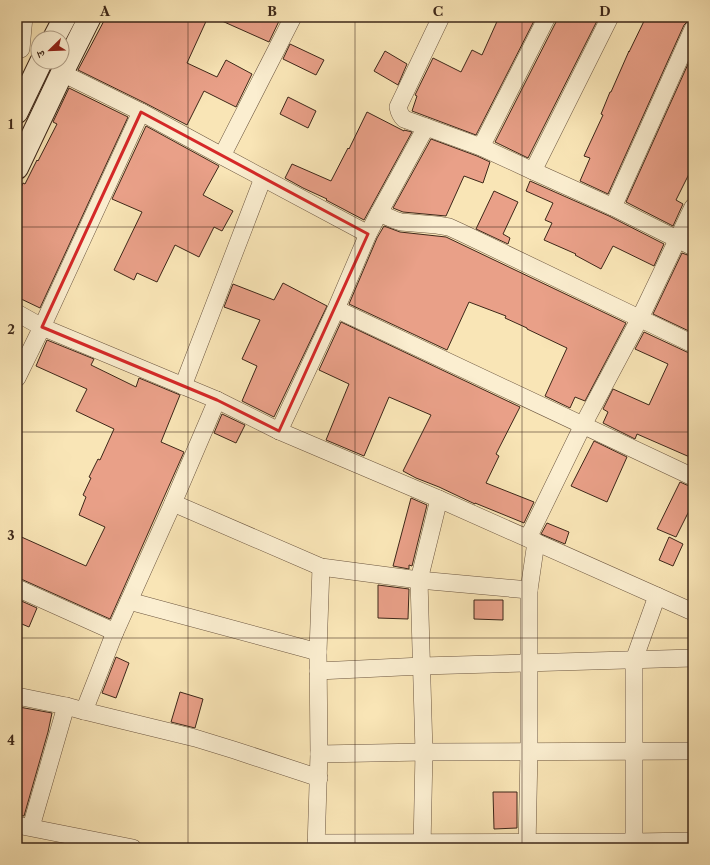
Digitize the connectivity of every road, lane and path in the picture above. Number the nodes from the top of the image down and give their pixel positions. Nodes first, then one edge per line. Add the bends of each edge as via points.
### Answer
1 (24, 17) edge
2 (65, 17) edge
3 (90, 17) edge
4 (293, 17) edge
5 (441, 17) edge
6 (547, 17) edge
7 (610, 17) edge
8 (693, 29) edge
9 (58, 30) edge
10 (19, 48) edge
11 (30, 55) edge
12 (37, 70) edge
13 (62, 73) junction
14 (17, 112) edge
15 (141, 112) junction
16 (426, 127) junction
17 (481, 147) junction
18 (222, 156) junction
19 (17, 168) edge
20 (532, 171) junction
21 (263, 178) junction
22 (613, 207) junction
23 (693, 207) edge
24 (379, 213) junction
25 (368, 234) junction
26 (677, 239) junction
27 (693, 247) edge
28 (336, 309) junction
29 (17, 313) edge
30 (640, 318) junction
31 (42, 327) junction
32 (693, 344) edge
33 (17, 378) edge
34 (183, 386) junction
35 (217, 400) junction
36 (583, 425) junction
37 (279, 430) junction
38 (693, 477) edge
39 (439, 499) junction
40 (173, 503) junction
41 (532, 540) junction
42 (321, 567) junction
43 (420, 580) junction
44 (17, 588) edge
45 (530, 590) junction
46 (657, 596) junction
47 (129, 601) junction
48 (693, 612) edge
49 (115, 632) junction
50 (318, 652) junction
51 (693, 658) edge
52 (634, 660) junction
53 (529, 663) junction
54 (422, 666) junction
55 (318, 671) junction
56 (17, 696) edge
57 (66, 706) junction
58 (84, 711) junction
59 (529, 751) junction
60 (693, 751) edge
61 (424, 752) junction
62 (634, 752) junction
63 (319, 754) junction
64 (319, 778) junction
65 (24, 826) edge
66 (693, 841) edge
67 (422, 845) edge
68 (527, 845) edge
69 (634, 845) edge
70 (316, 846) edge
71 (122, 847) edge

1 - 10 street
2 - 9 main road
3 - 13 main road
4 - 18 street
5 - 16 street via 398,107 404,119
6 - 17 street
7 - 20 street
8 - 22 street
10 - 11 street
12 - 14 main road
13 - 15 street
13 - 19 main road
15 - 18 street
15 - 31 street
16 - 17 street
16 - 24 street
17 - 20 street
18 - 21 street
20 - 22 street
21 - 25 street
21 - 34 street
22 - 26 street
23 - 26 street
24 - 25 street
24 - 30 street via 401,222 449,227
25 - 28 street
26 - 27 street
26 - 30 street
28 - 36 street
28 - 37 street
29 - 31 street
30 - 32 street
30 - 36 street
31 - 33 street
31 - 34 street
34 - 35 street
35 - 37 street
35 - 40 street
36 - 38 street
36 - 41 street
37 - 39 street
39 - 41 street
39 - 43 street
40 - 42 street
40 - 47 street
41 - 45 street
41 - 46 street
42 - 43 street
42 - 50 street
43 - 45 street
43 - 54 street
44 - 49 street
45 - 53 street
46 - 48 street
46 - 52 street
47 - 49 street
47 - 50 street
49 - 58 street
50 - 55 street
51 - 52 street
52 - 53 street
52 - 62 street
53 - 54 street
53 - 59 street
54 - 55 street
54 - 61 street
55 - 63 street
56 - 57 street
57 - 58 street
57 - 65 street
58 - 64 street via 195,738
59 - 61 street
59 - 62 street
59 - 68 street
60 - 62 street
61 - 63 street
61 - 67 street
62 - 69 street
63 - 64 street
64 - 70 street
65 - 71 street
66 - 69 street
67 - 68 street
67 - 70 street
68 - 69 street

